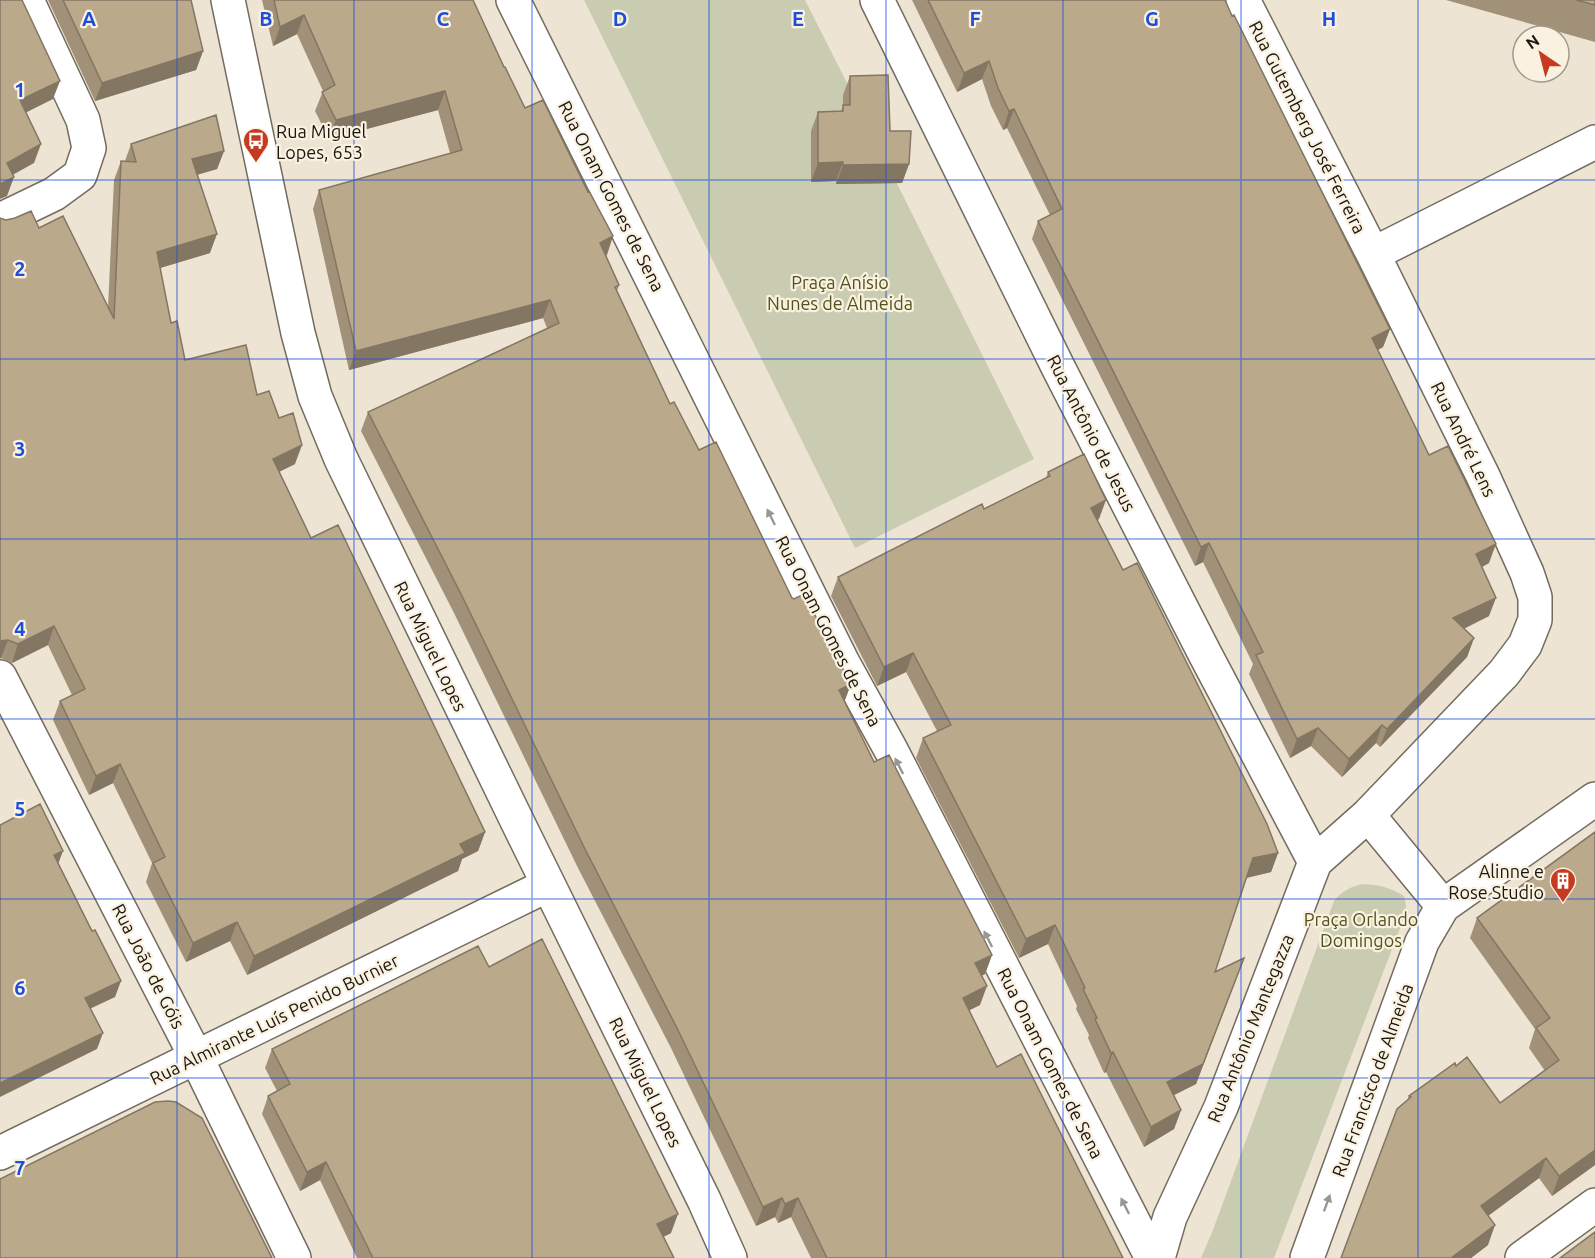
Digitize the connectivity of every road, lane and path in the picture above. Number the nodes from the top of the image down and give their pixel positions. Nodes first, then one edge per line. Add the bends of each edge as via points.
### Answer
1 (27, 0) edge
2 (228, 0) edge
3 (513, 0) edge
4 (877, 0) edge
5 (1244, 0) edge
6 (1595, 142) edge
7 (0, 220) edge
8 (1373, 254) junction
9 (0, 677) edge
10 (1595, 799) edge
11 (1368, 815) junction
12 (1315, 862) junction
13 (548, 885) junction
14 (1443, 906) junction
15 (196, 1057) junction
16 (0, 1153) edge
17 (1595, 1205) edge
18 (294, 1258) edge
19 (730, 1258) edge
20 (1152, 1258) edge
21 (1158, 1258) edge
22 (1307, 1258) edge
23 (1522, 1258) edge

1 - 7 street via 83,120 89,148 80,175 54,194
2 - 13 street, Rua Miguel Lopes via 298,333 315,396 341,459
20 -> 3 street, Rua Onam Gomes de Sena via 843,663
4 - 12 street, Rua Antônio de Jesus via 1063,377
5 - 8 street, Rua Gutemberg José Ferreira
6 - 8 street
8 - 11 street, Rua André Lens via 1527,573 1535,597 1535,620 1525,645 1504,673
9 - 15 street, Rua João de Góis
10 - 14 street, Rua Francisco de Almeida
11 - 12 street, Rua Antônio Mantegazza
11 - 14 street
12 - 21 street, Rua Antônio Mantegazza via 1221,1107 1170,1217
13 - 15 street, Rua Almirante Luís Penido Burnier
13 - 19 street, Rua Miguel Lopes
22 -> 14 street, Rua Francisco de Almeida via 1422,942
15 - 16 street, Rua Almirante Luís Penido Burnier
15 - 18 street, Rua João de Góis
17 - 23 street

